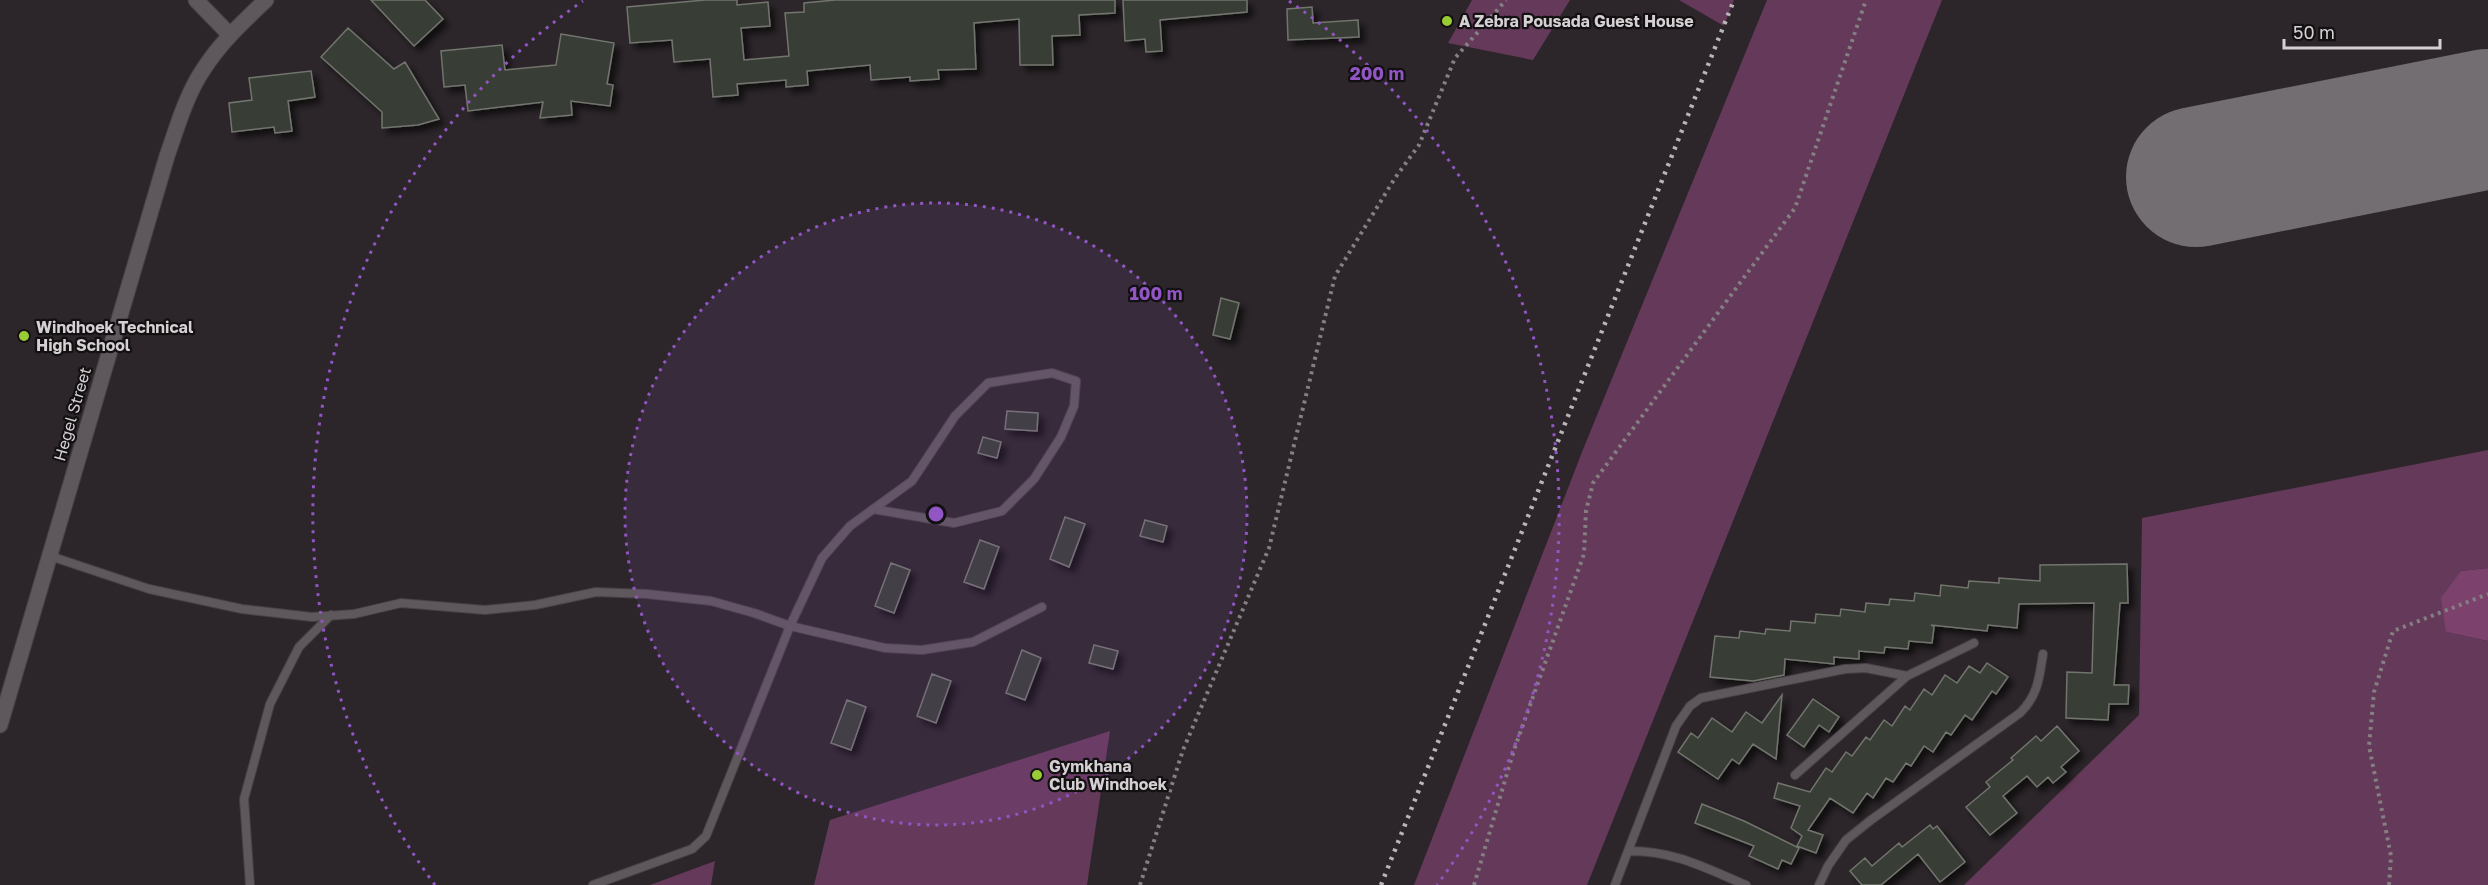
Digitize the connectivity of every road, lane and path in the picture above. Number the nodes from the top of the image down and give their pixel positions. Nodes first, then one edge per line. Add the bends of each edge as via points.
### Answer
1 (196, 0) edge
2 (266, 0) edge
3 (1506, 0) edge
4 (1866, 0) edge
5 (230, 35) junction
6 (873, 509) junction
7 (50, 556) junction
8 (2488, 594) edge
9 (1042, 607) dead end
10 (331, 615) junction
11 (790, 626) junction
12 (1974, 643) dead end
13 (2043, 654) dead end
14 (1907, 676) junction
15 (0, 725) edge
16 (1795, 775) dead end
17 (1630, 852) junction
18 (250, 885) edge
19 (593, 885) edge
20 (1140, 885) edge
21 (1474, 885) edge
22 (1615, 885) edge
23 (1746, 885) edge
24 (1819, 885) edge
25 (2390, 885) edge

1 - 5 street
2 - 5 street, Hegel Street
3 - 20 path via 1455,58 1419,145 1335,276 1269,548 1183,750
4 - 21 path via 1795,207 1593,483 1586,511 1584,554 1514,750
5 - 7 street, Hegel Street via 202,71 182,112
6 - 6 lane via 912,481 955,416 988,383 1052,373 1076,381 1074,406 1061,437 1034,479 1002,511 954,523
6 - 11 lane via 850,526 822,558
7 - 10 lane via 149,589 242,609 312,617
7 - 15 street, Hegel Street
8 - 25 path via 2393,631 2374,692 2369,746 2391,856
9 - 11 lane via 973,642 922,650 885,648
10 - 11 lane via 401,603 484,610 535,605 596,591 711,601
10 - 18 lane via 298,647 270,704 244,799
11 - 19 lane via 706,836 692,849
12 - 14 lane
13 - 24 lane via 2032,701 1846,840
14 - 16 lane
14 - 17 lane via 1866,668 1845,669 1701,698 1676,726
17 - 22 lane
17 - 23 lane via 1655,851 1677,856

